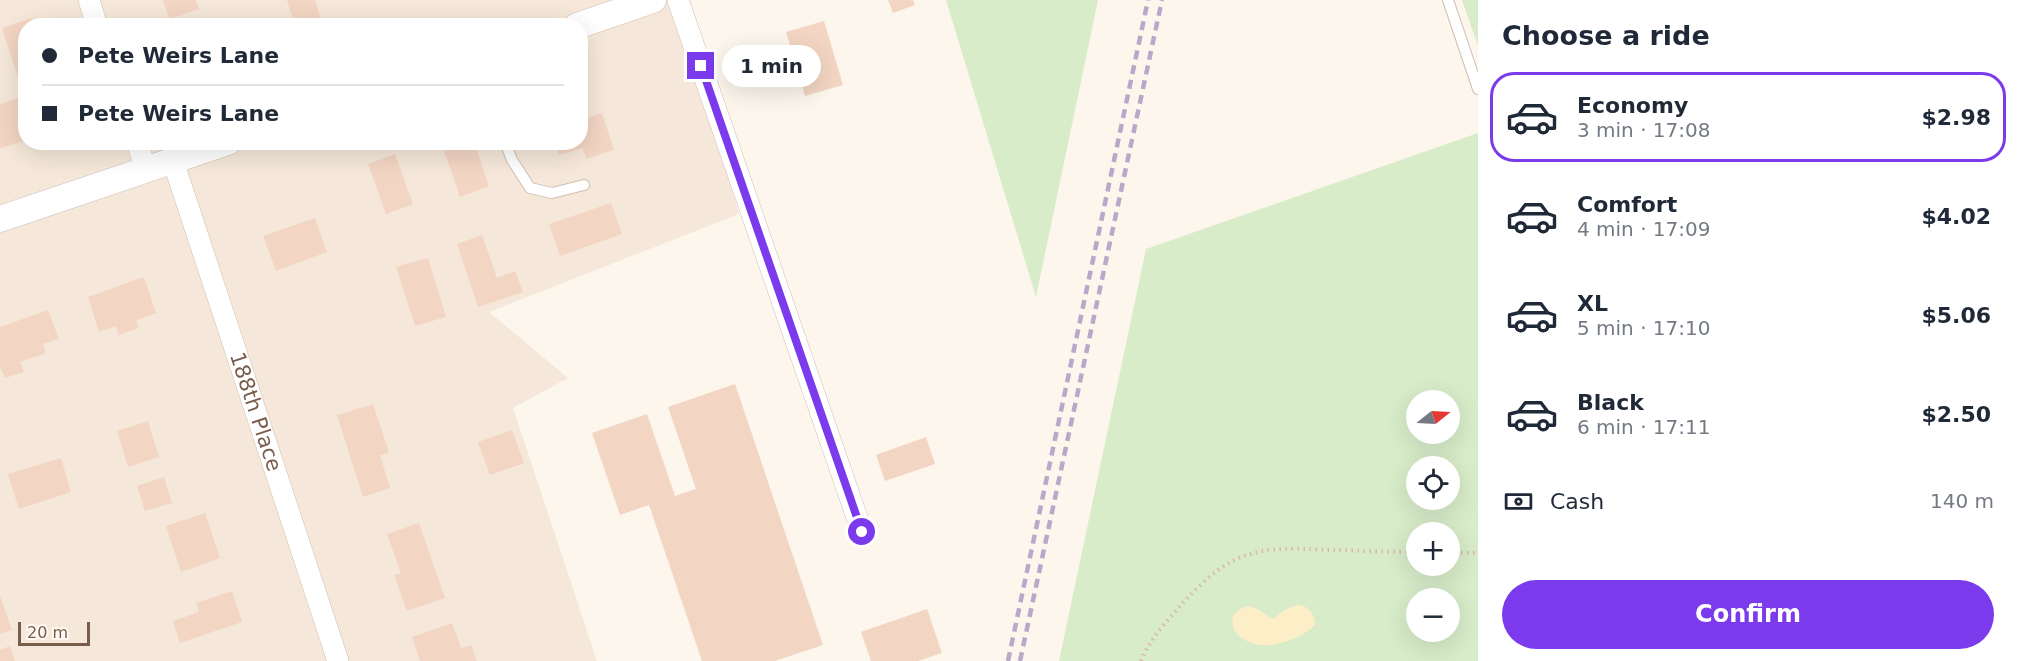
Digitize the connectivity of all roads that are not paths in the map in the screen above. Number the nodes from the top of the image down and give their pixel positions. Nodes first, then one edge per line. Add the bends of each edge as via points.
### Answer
1 (89, 0) edge
2 (653, 0) edge
3 (678, 0) edge
4 (1448, 0) edge
5 (95, 18) edge
6 (588, 22) edge
7 (1478, 89) edge
8 (140, 150) edge
9 (204, 150) edge
10 (508, 150) edge
11 (172, 161) junction
12 (146, 170) junction
13 (584, 185) dead end
14 (0, 219) edge
15 (862, 532) dead end
16 (338, 661) edge

1 - 5 street
2 - 6 street
3 - 15 street
4 - 7 lane
8 - 12 street
9 - 11 street
10 - 13 lane via 530,188 552,193
11 - 12 street
11 - 16 street, 188th Place
12 - 14 street

